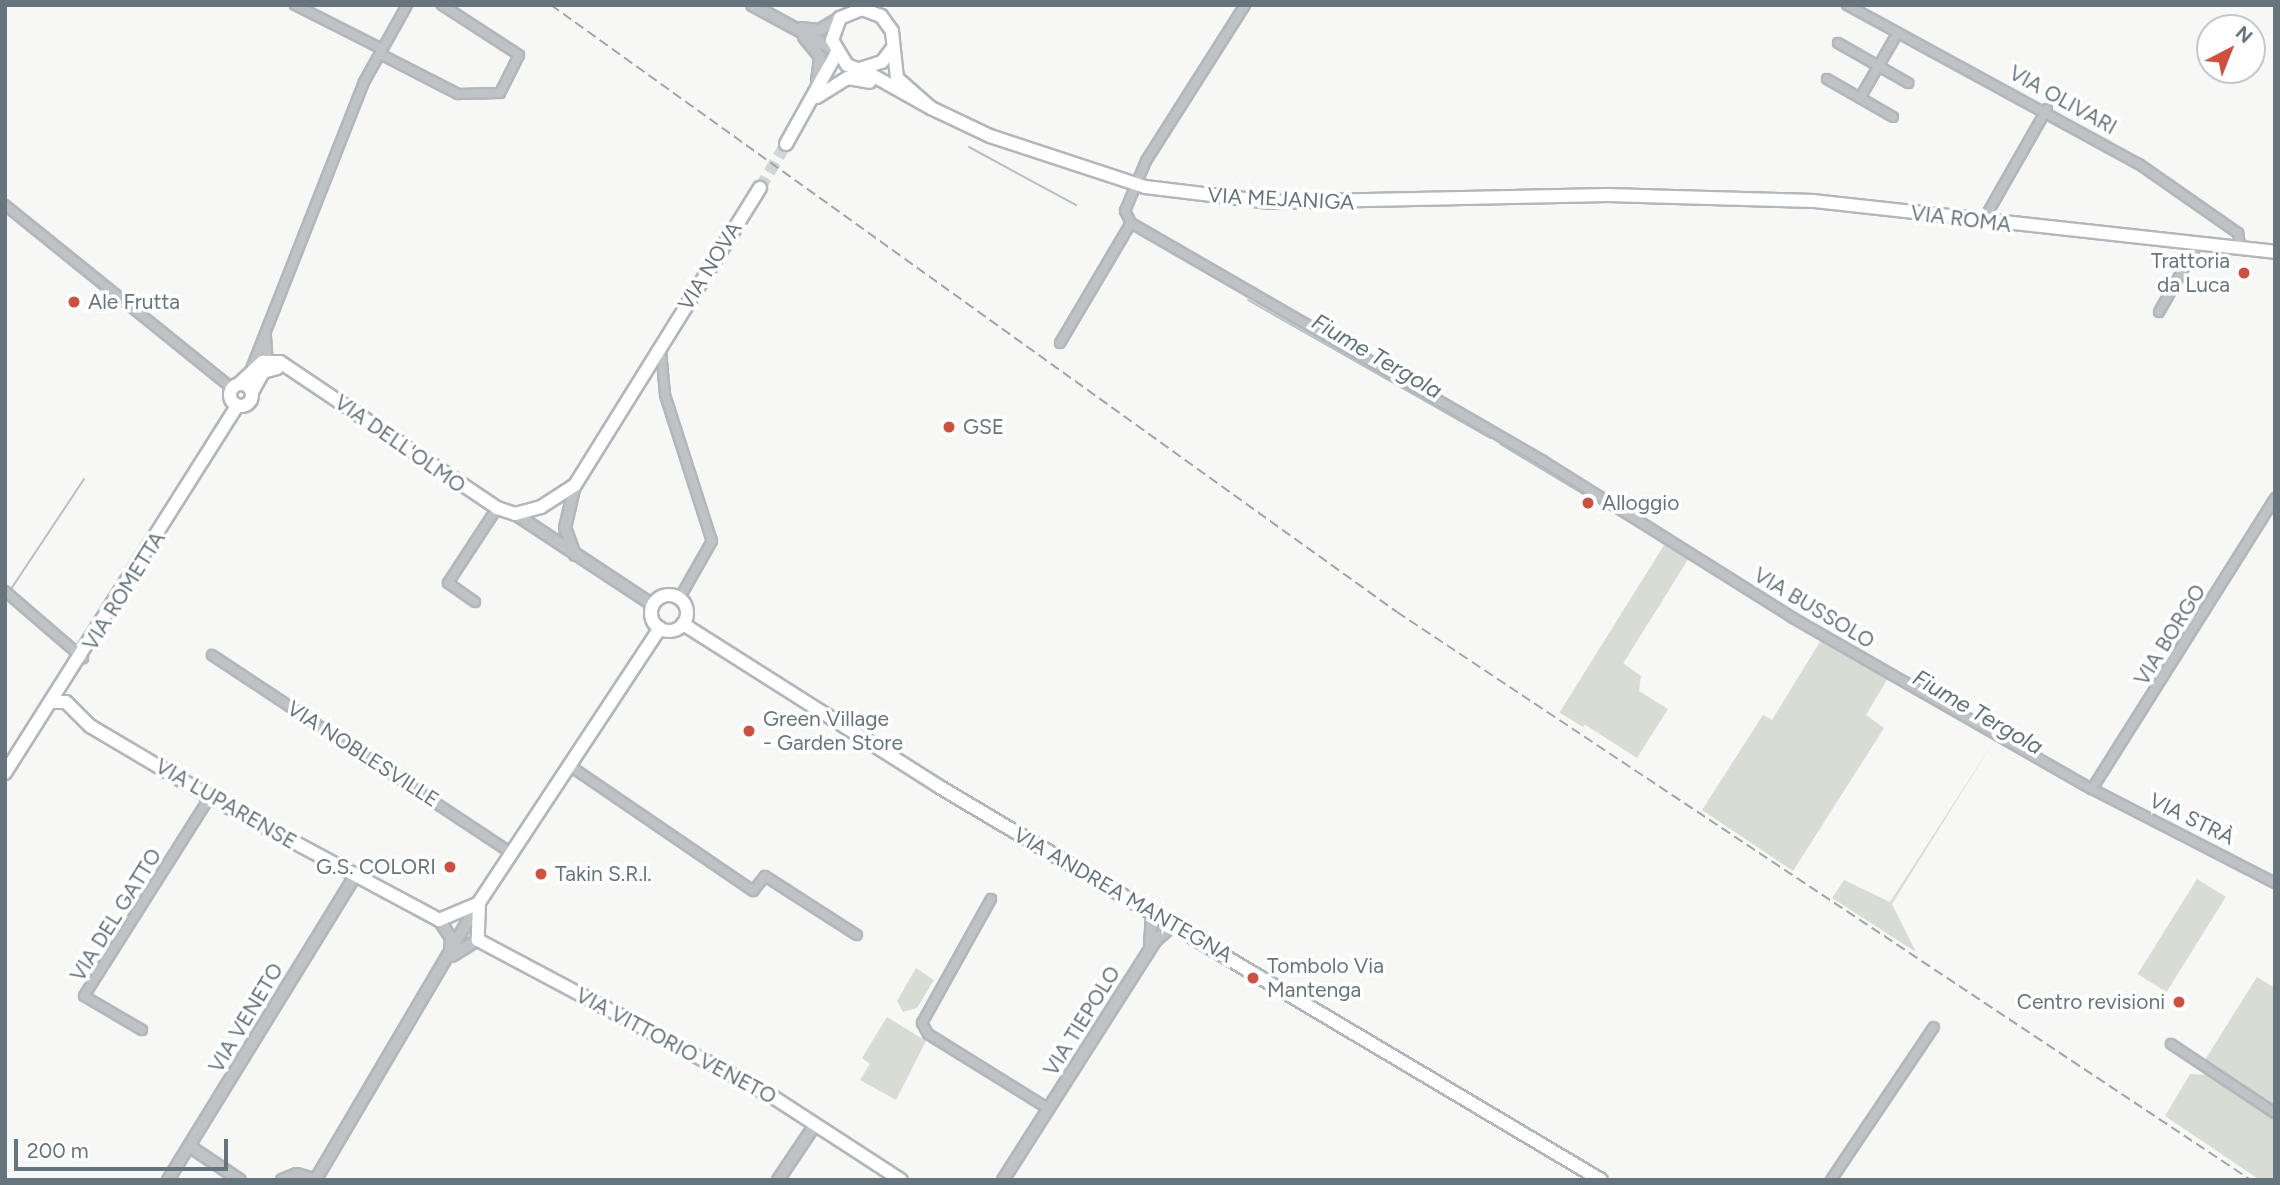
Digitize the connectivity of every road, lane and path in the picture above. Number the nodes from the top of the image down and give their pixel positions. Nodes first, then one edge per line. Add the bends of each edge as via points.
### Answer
1 (295, 5) edge
2 (407, 5) edge
3 (442, 5) edge
4 (752, 5) edge
5 (886, 5) edge
6 (1245, 5) edge
7 (1847, 5) edge
8 (856, 8) edge
9 (840, 18) junction
10 (781, 22) junction
11 (888, 23) junction
12 (800, 33) junction
13 (1897, 34) junction
14 (1838, 43) dead end
15 (891, 50) junction
16 (381, 52) junction
17 (834, 52) junction
18 (1879, 66) junction
19 (855, 69) junction
20 (1827, 79) dead end
21 (1908, 83) dead end
22 (815, 96) junction
23 (1860, 98) junction
24 (915, 99) junction
25 (931, 108) junction
26 (2047, 109) junction
27 (1893, 117) dead end
28 (786, 144) tunnel mouth
29 (1135, 185) junction
30 (760, 188) tunnel mouth
31 (1646, 196) joint
32 (5, 205) edge
33 (1983, 222) junction
34 (1131, 223) junction
35 (2197, 245) junction
36 (2241, 250) junction
37 (2275, 252) edge
38 (2159, 312) dead end
39 (266, 337) junction
40 (1060, 343) dead end
41 (661, 344) junction
42 (268, 365) junction
43 (251, 369) junction
44 (235, 386) junction
45 (251, 392) junction
46 (237, 406) junction
47 (575, 485) junction
48 (546, 504) junction
49 (2273, 504) edge
50 (497, 508) junction
51 (515, 514) junction
52 (566, 524) junction
53 (538, 530) junction
54 (551, 539) junction
55 (576, 558) junction
56 (5, 591) edge
57 (679, 598) junction
58 (475, 602) dead end
59 (653, 605) junction
60 (683, 624) junction
61 (660, 628) junction
62 (212, 655) dead end
63 (83, 658) junction
64 (54, 702) junction
65 (570, 766) junction
66 (5, 773) edge
67 (2092, 789) junction
68 (210, 797) junction
69 (513, 854) junction
70 (355, 876) junction
71 (2275, 883) edge
72 (991, 899) dead end
73 (479, 903) junction
74 (439, 920) junction
75 (1164, 926) junction
76 (857, 935) dead end
77 (478, 940) junction
78 (448, 960) junction
79 (1934, 1027) dead end
80 (142, 1030) dead end
81 (2171, 1044) dead end
82 (1049, 1108) junction
83 (2275, 1113) edge
84 (815, 1125) junction
85 (189, 1146) junction
86 (317, 1179) edge
87 (168, 1180) edge
88 (240, 1180) edge
89 (282, 1180) edge
90 (778, 1180) edge
91 (901, 1180) edge
92 (1003, 1180) edge
93 (1601, 1180) edge
94 (1831, 1180) edge

1 - 16 street
2 - 16 street
3 - 16 street via 519,55 500,93 458,94
4 - 10 street, VIA MEJANIGA
5 - 11 main road
6 - 29 street
7 - 13 street, VIA OLIVARI
8 - 9 main road, VIA MEJANIGA
8 - 11 main road, VIA MEJANIGA via 872,10
9 - 10 street, VIA MEJANIGA via 819,30
9 - 17 main road
10 - 12 street, VIA MEJANIGA
11 - 15 main road, VIA MEJANIGA
12 - 17 street, VIA MEJANIGA
12 - 22 street, VIA MEJANIGA via 820,57
13 - 18 street
13 - 26 street, VIA OLIVARI
14 - 18 street
15 - 19 main road via 875,67
15 - 25 main road, VIA MEJANIGA via 897,78
16 - 39 street
17 - 19 main road, VIA MEJANIGA
17 - 22 main road
18 - 21 street
18 - 23 street
19 - 22 main road
19 - 24 main road, VIA MEJANIGA
20 - 23 street
22 - 24 main road, VIA MEJANIGA via 853,77
22 - 28 main road
23 - 27 street
24 - 25 main road, VIA MEJANIGA
25 - 29 main road, VIA MEJANIGA via 1033,153
26 - 33 street
26 - 36 street, VIA OLIVARI via 2238,233
29 - 31 main road, VIA MEJANIGA via 1270,202
29 - 34 street via 1125,211
30 - 41 main road, VIA NOVA
31 - 33 main road, VIA ROMA via 1814,201
32 - 44 street
33 - 35 main road, VIA ROMA
34 - 40 street
34 - 67 street, VIA BUSSOLO via 1522,450 1793,618
35 - 36 main road, VIA ROMA
35 - 38 street
36 - 37 main road, VIA ROMA
39 - 42 street
39 - 43 street
41 - 47 main road, VIA NOVA
41 - 57 street via 666,395 712,541
42 - 43 main road
42 - 45 main road, VIA ROMETTA
42 - 50 main road, VIA DELL'OLMO via 288,367
43 - 44 main road
44 - 45 main road
44 - 46 main road
45 - 46 main road, VIA ROMETTA via 250,402
46 - 63 main road, VIA ROMETTA
47 - 48 main road
47 - 52 street
48 - 51 main road
48 - 52 street
48 - 53 street
49 - 67 street, VIA BORGO
50 - 51 main road, VIA DELL'OLMO
50 - 58 street via 448,583
51 - 53 street, VIA DELL'OLMO
52 - 54 street
52 - 55 street
53 - 54 street, VIA DELL'OLMO
54 - 55 street, VIA DELL'OLMO
55 - 59 street, VIA DELL'OLMO
56 - 63 street
57 - 59 main road via 665,596
57 - 60 main road via 687,610
59 - 61 main road
60 - 61 main road
60 - 75 main road, VIA ANDREA MANTEGNA via 1152,912
61 - 65 main road
62 - 69 street, VIA NOBLESVILLE
63 - 64 main road, VIA ROMETTA
64 - 66 main road, VIA ROMETTA
64 - 68 main road, VIA LUPARENSE via 66,702 90,726
65 - 69 main road
65 - 76 street via 753,891 765,876
67 - 71 street, VIA STRÀ
68 - 70 main road, VIA LUPARENSE
68 - 80 street, VIA DEL GATTO via 83,996
69 - 73 main road
70 - 74 main road, VIA LUPARENSE
70 - 85 street, VIA VENETO
72 - 82 street, VIA TIEPOLO via 922,1023 937,1040
73 - 74 main road
73 - 77 main road
73 - 78 street
74 - 78 street via 451,938
75 - 82 street, VIA TIEPOLO
75 - 93 main road, VIA ANDREA MANTEGNA
77 - 78 street
77 - 84 main road, VIA VITTORIO VENETO
78 - 86 street
79 - 94 street
81 - 83 street
82 - 92 street, VIA TIEPOLO
84 - 90 street
84 - 91 main road, VIA VITTORIO VENETO
85 - 87 street, VIA VENETO
85 - 88 street
86 - 89 street via 298,1174

